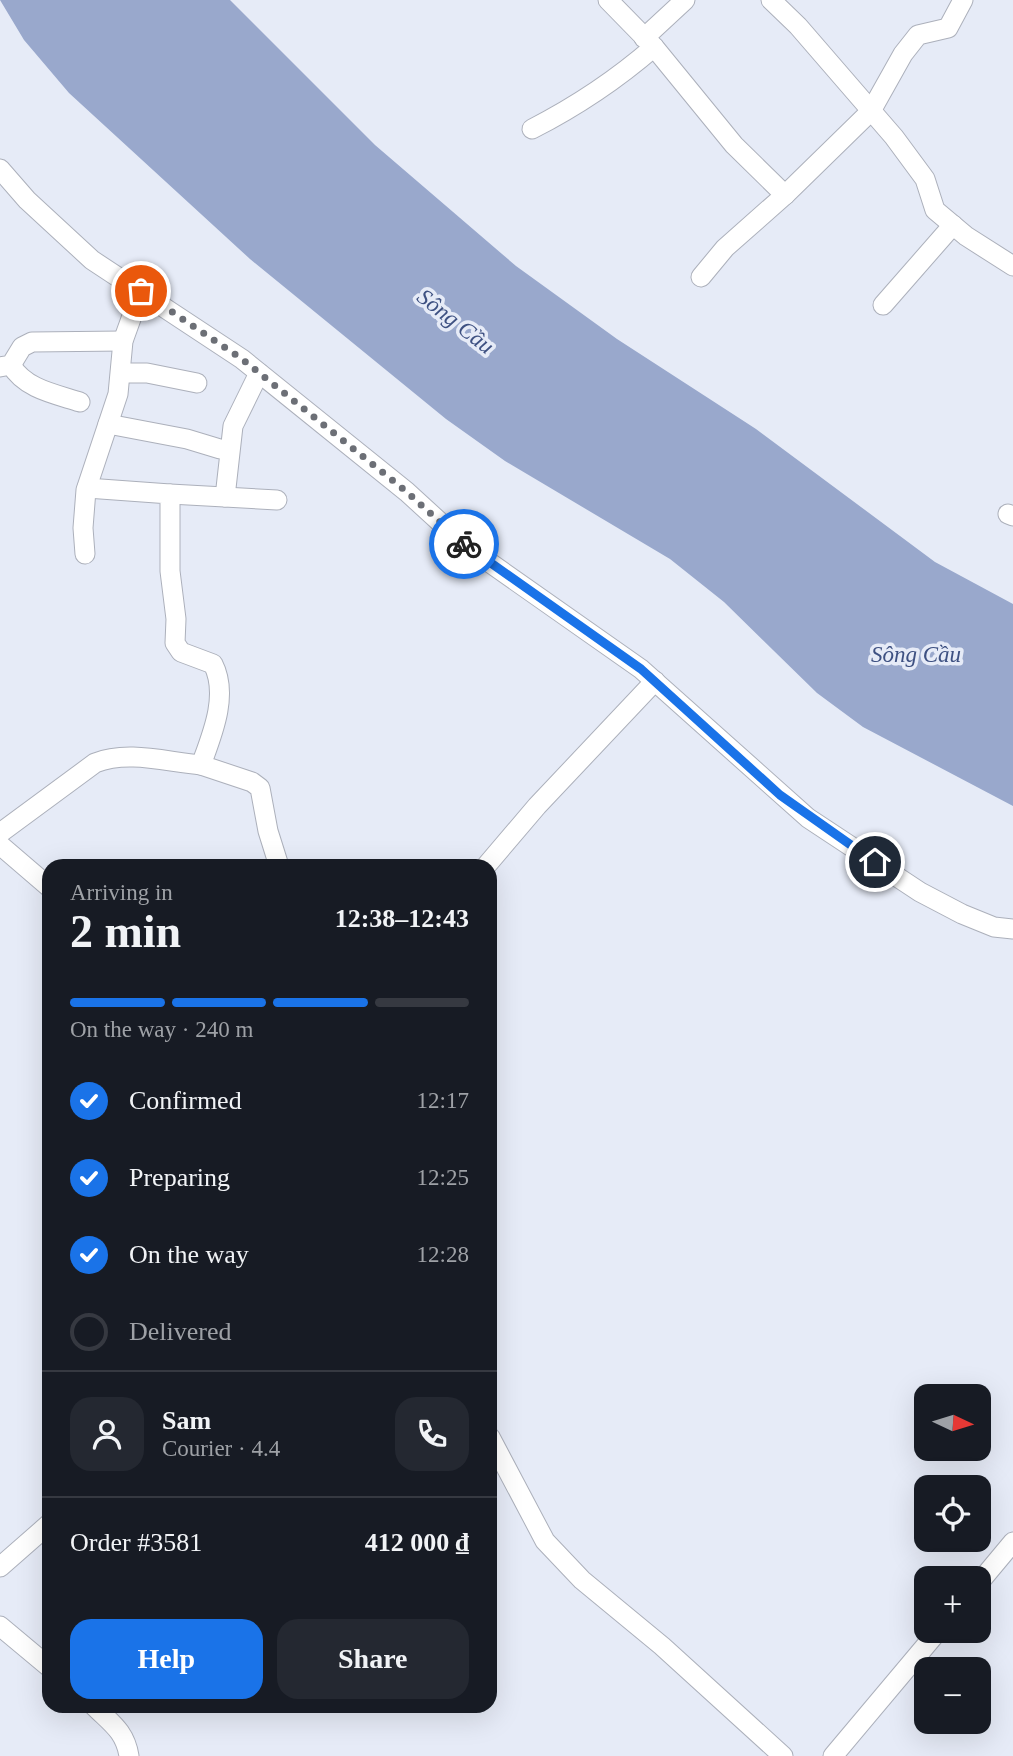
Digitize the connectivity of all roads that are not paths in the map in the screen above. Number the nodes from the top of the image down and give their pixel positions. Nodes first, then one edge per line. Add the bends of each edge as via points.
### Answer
1 (608, 0) edge
2 (685, 0) edge
3 (771, 0) edge
4 (964, 0) edge
5 (649, 43) junction
6 (871, 111) junction
7 (532, 129) dead end
8 (0, 169) edge
9 (785, 195) junction
10 (953, 225) junction
11 (1013, 266) edge
12 (701, 277) dead end
13 (141, 291) junction
14 (883, 305) dead end
15 (124, 341) junction
16 (5, 366) edge
17 (123, 373) junction
18 (259, 373) junction
19 (197, 383) dead end
20 (80, 402) dead end
21 (108, 424) junction
22 (220, 449) dead end
23 (87, 488) junction
24 (170, 494) junction
25 (225, 497) junction
26 (278, 500) dead end
27 (85, 554) dead end
28 (655, 681) junction
29 (201, 765) junction
30 (0, 833) edge
31 (0, 845) edge
32 (277, 859) edge
33 (492, 859) edge
34 (42, 881) edge
35 (1013, 929) edge
36 (497, 1450) edge
37 (42, 1530) edge
38 (1013, 1542) edge
39 (0, 1567) edge
40 (991, 1568) edge
41 (0, 1626) edge
42 (928, 1643) edge
43 (42, 1661) edge
44 (102, 1713) edge
45 (130, 1756) edge
46 (783, 1756) edge
47 (833, 1756) edge

1 - 5 street
2 - 5 street
3 - 6 street
4 - 6 street via 948,28 918,35
5 - 7 street via 626,71
5 - 9 street via 734,145
6 - 9 street
6 - 10 street via 925,179 936,210
8 - 13 street via 92,260
9 - 12 street
10 - 11 street
10 - 14 street
13 - 15 street
13 - 18 street
15 - 16 street via 33,342
15 - 17 street
16 - 20 street via 31,385
17 - 19 street
17 - 21 street
18 - 25 street via 233,426
18 - 28 street via 407,492 466,546
21 - 22 street
21 - 23 street
23 - 24 street
23 - 27 street
24 - 25 street
24 - 29 street via 175,643 181,652 213,664 218,675 220,694
25 - 26 street
28 - 33 street
28 - 35 street via 808,818 920,892 994,927
29 - 30 street via 111,757 95,763
29 - 32 street via 260,788
31 - 34 street
36 - 46 street via 545,1541 582,1580
37 - 39 street
38 - 40 street
41 - 43 street
42 - 47 street
44 - 45 street via 127,1740

